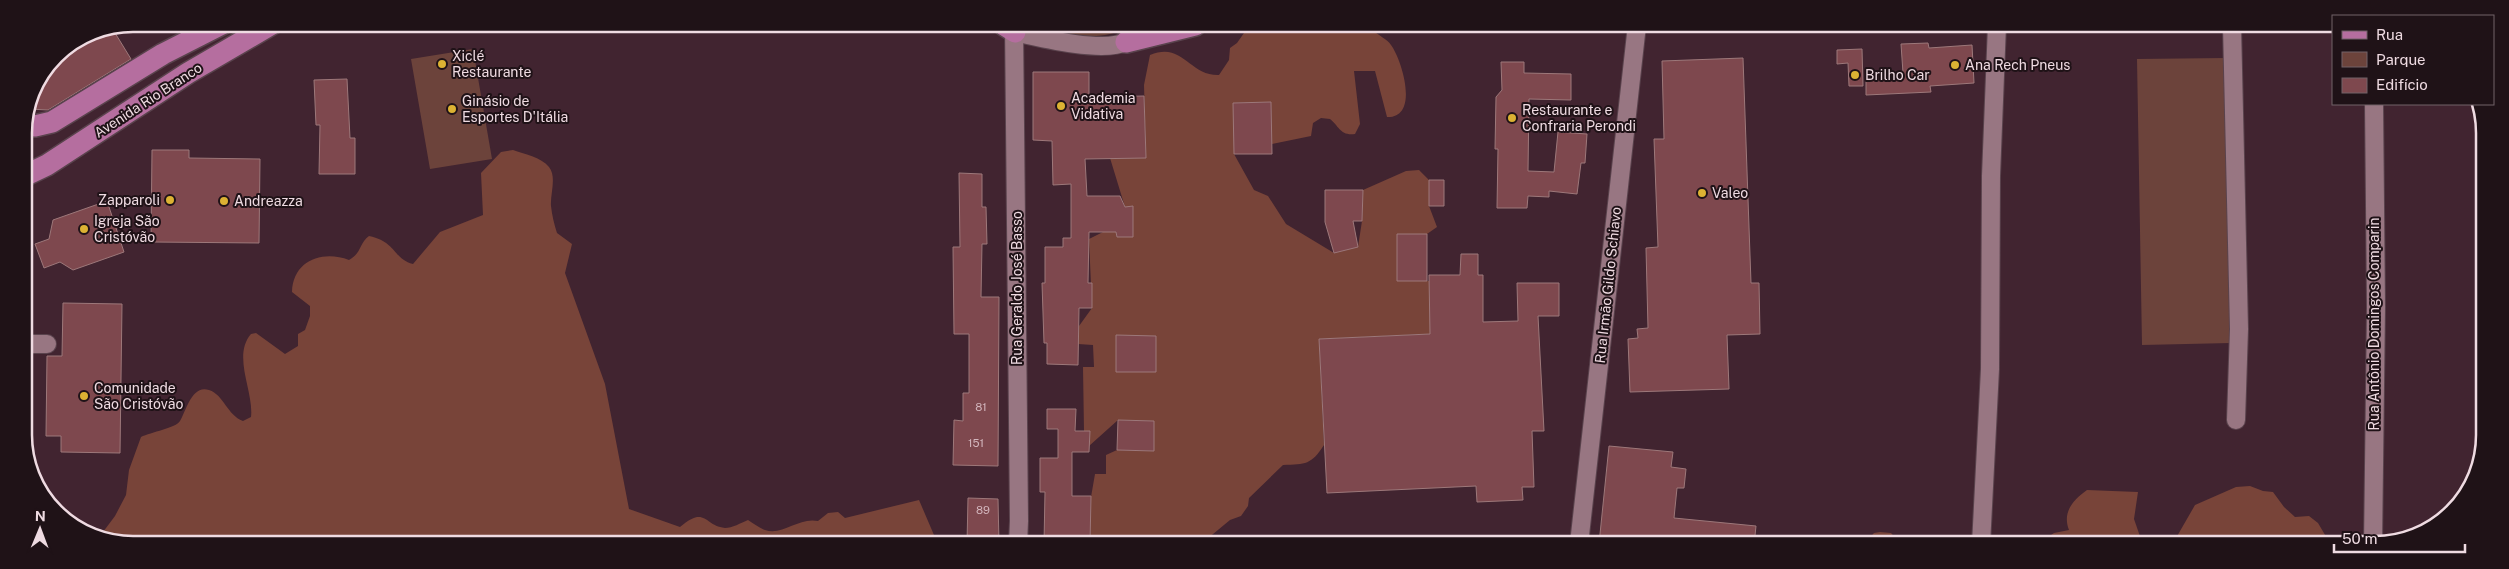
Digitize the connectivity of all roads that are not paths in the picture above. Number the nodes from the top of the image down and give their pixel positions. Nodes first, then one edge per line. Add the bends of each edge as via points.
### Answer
1 (206, 32) edge
2 (258, 32) edge
3 (1011, 32) edge
4 (1030, 32) edge
5 (1137, 32) edge
6 (1167, 32) edge
7 (1636, 32) edge
8 (1997, 32) edge
9 (2232, 32) edge
10 (1126, 42) junction
11 (2374, 105) edge
12 (33, 126) edge
13 (33, 172) edge
14 (32, 344) edge
15 (47, 344) dead end
16 (2236, 420) dead end
17 (1019, 536) edge
18 (1580, 536) edge
19 (1981, 536) edge
20 (2373, 536) edge

1 - 12 main road, Avenida Rio Branco via 163,54 52,122
2 - 13 main road, Avenida Rio Branco
3 - 17 street, Rua Geraldo José Basso
4 - 10 street via 1077,44
5 - 10 street
6 - 10 main road
7 - 18 street, Rua Irmão Gildo Schiavo
8 - 19 street via 1991,176 1990,369
9 - 16 street via 2239,329
11 - 20 street, Rua Antônio Domingos Comparin
14 - 15 street

